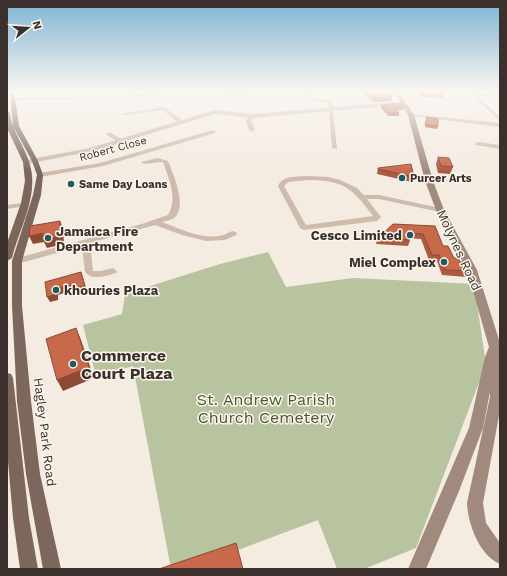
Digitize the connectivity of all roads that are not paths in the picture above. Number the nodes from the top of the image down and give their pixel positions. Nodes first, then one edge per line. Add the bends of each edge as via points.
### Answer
1 (15, 118) edge
2 (176, 118) edge
3 (195, 118) edge
4 (251, 118) edge
5 (333, 118) edge
6 (412, 118) edge
7 (437, 118) edge
8 (7, 120) edge
9 (181, 122) junction
10 (500, 125) edge
11 (252, 130) dead end
12 (213, 132) dead end
13 (109, 134) dead end
14 (120, 141) junction
15 (478, 144) dead end
16 (500, 147) edge
17 (335, 148) dead end
18 (30, 162) junction
19 (144, 162) dead end
20 (40, 175) junction
21 (362, 197) junction
22 (24, 205) junction
23 (7, 207) edge
24 (440, 210) junction
25 (157, 223) junction
26 (233, 233) dead end
27 (86, 242) junction
28 (12, 260) edge
29 (113, 271) dead end
30 (495, 347) junction
31 (7, 378) edge
32 (500, 555) edge
33 (29, 569) edge
34 (52, 569) edge
35 (417, 569) edge

1 - 18 main road, Hagley Park Road
2 - 9 street
3 - 9 street
4 - 11 street via 248,120
5 - 17 street
6 - 24 main road, Molynes Road via 429,181
7 - 10 street
8 - 18 main road, Hagley Park Road
9 - 14 street
12 - 20 street, Robert Close via 101,165
13 - 14 street
14 - 18 street via 91,150
15 - 16 street
18 - 20 main road, Hagley Park Road
18 - 22 main road, Hagley Park Road via 28,194
19 - 25 street via 164,161 175,188 174,212
20 - 28 main road, Hagley Park Road via 37,196
21 - 21 street via 352,186 329,180 292,180 283,182 281,186 304,228 374,219 377,217
21 - 24 street via 374,196
22 - 23 street
22 - 28 main road, Hagley Park Road via 10,245
24 - 30 main road, Molynes Road via 472,270
25 - 26 street via 208,240 222,239
25 - 27 street
27 - 28 street
27 - 29 street via 89,272 96,274
28 - 34 main road, Hagley Park Road via 33,474
30 - 32 main road, Molynes Road via 499,360 496,397 475,513 484,536
30 - 35 main road via 476,428
31 - 33 main road via 21,518

